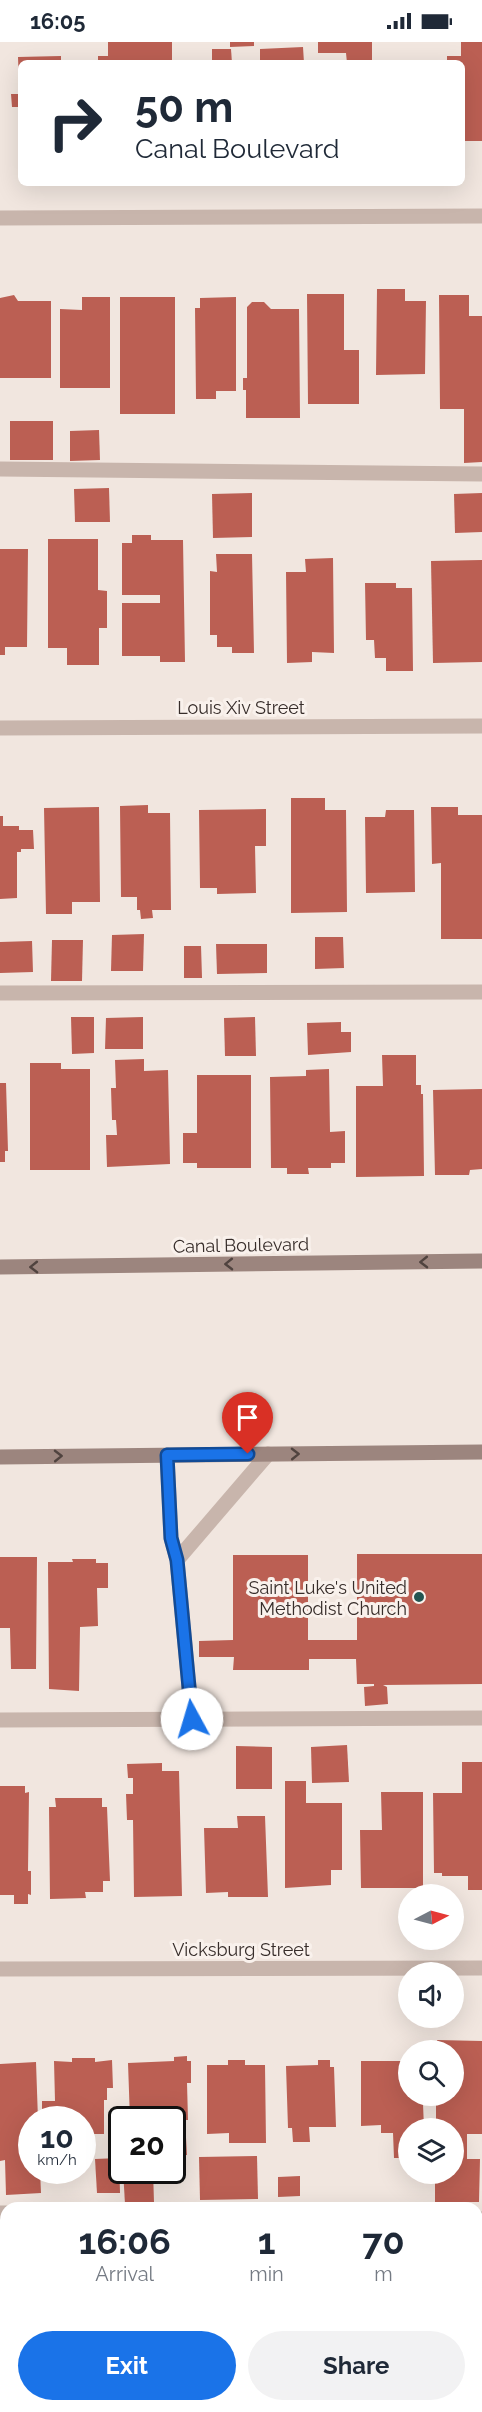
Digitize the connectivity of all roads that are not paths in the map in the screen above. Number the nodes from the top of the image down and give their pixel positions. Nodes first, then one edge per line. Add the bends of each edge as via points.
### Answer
1 (482, 216) edge
2 (0, 218) edge
3 (0, 469) edge
4 (482, 474) edge
5 (482, 726) edge
6 (0, 728) edge
7 (482, 992) edge
8 (0, 993) edge
9 (482, 1261) edge
10 (0, 1267) edge
11 (482, 1452) edge
12 (268, 1454) junction
13 (167, 1455) junction
14 (0, 1457) edge
15 (177, 1560) junction
16 (482, 1718) edge
17 (192, 1719) junction
18 (0, 1720) edge
19 (482, 1968) edge
20 (0, 1969) edge

1 - 2 street
3 - 4 street
5 - 6 street, Louis Xiv Street
7 - 8 street
9 -> 10 main road, Canal Boulevard
12 -> 11 main road
12 - 13 main road
12 - 15 street
14 -> 13 main road
13 - 15 street via 171,1538
15 - 17 street
16 - 17 street
17 - 18 street
19 - 20 street, Vicksburg Street

